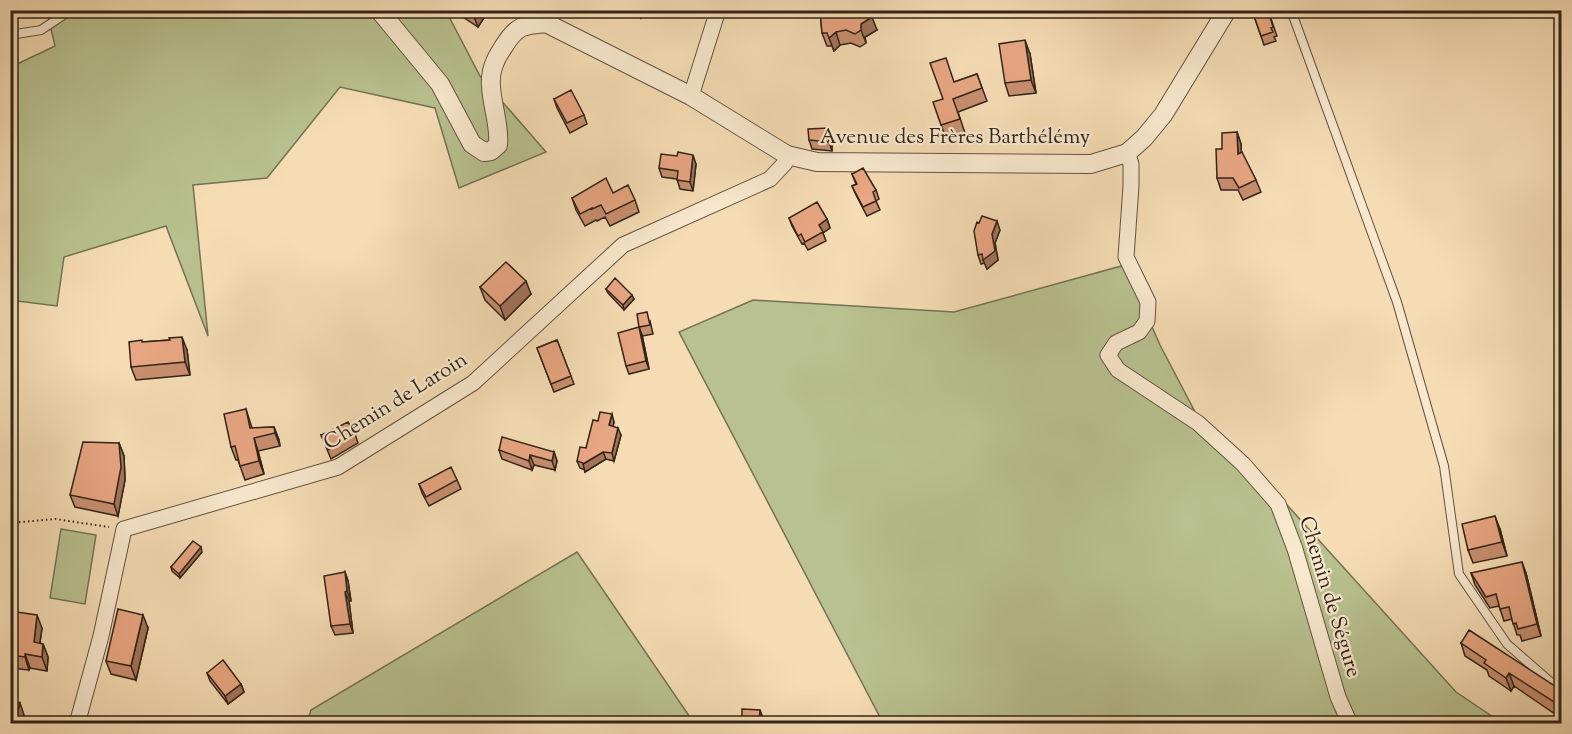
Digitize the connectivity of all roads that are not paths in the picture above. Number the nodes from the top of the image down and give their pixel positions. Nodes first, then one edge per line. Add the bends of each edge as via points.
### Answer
1 (67, 10) edge
2 (379, 10) edge
3 (718, 10) edge
4 (1227, 10) edge
5 (1291, 10) edge
6 (10, 35) edge
7 (691, 96) junction
8 (1127, 153) junction
9 (787, 155) junction
10 (1562, 692) edge
11 (77, 723) edge
12 (1350, 723) edge

1 - 6 lane via 41,30
2 - 7 street, Avenue des Frères Barthélémy via 440,84 472,144 484,152 498,145 491,82 494,63 510,37 530,24 546,22
3 - 7 street
4 - 8 street, Avenue des Frères Barthélémy via 1163,115
5 - 10 lane via 1397,302 1444,466 1459,574 1507,645
7 - 9 street, Avenue des Frères Barthélémy
8 - 9 street, Avenue des Frères Barthélémy via 1091,164 817,162
8 - 12 street, Chemin de Ségure via 1131,186 1126,257 1148,302 1147,321 1139,332 1116,343 1108,355 1118,370 1198,423 1243,464 1278,504 1338,697
9 - 11 street, Chemin de Laroin via 770,179 623,245 473,383 338,466 124,529 102,636

